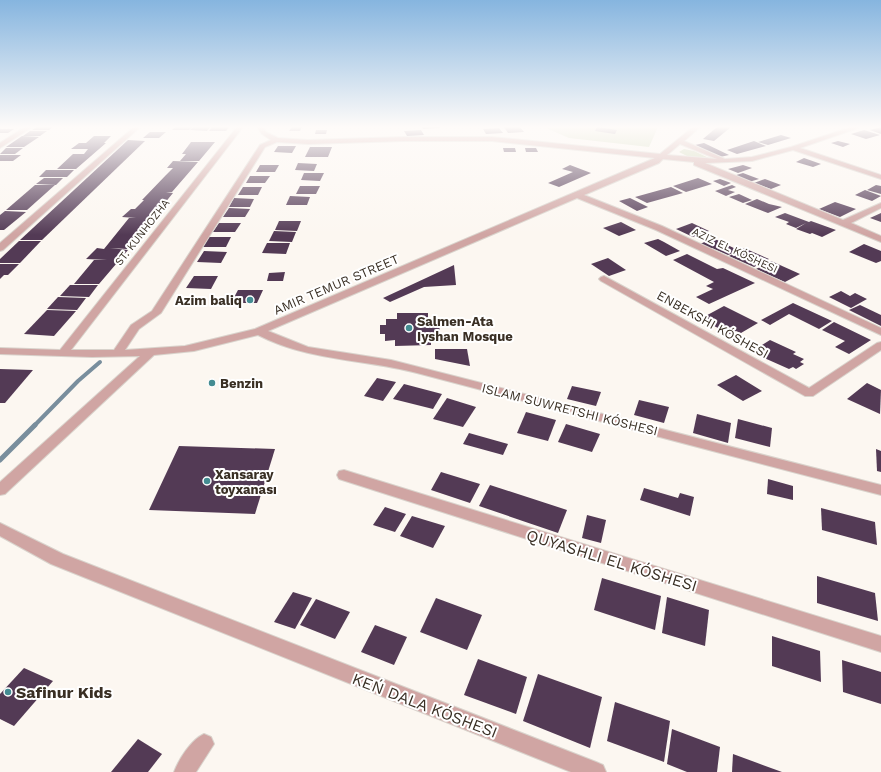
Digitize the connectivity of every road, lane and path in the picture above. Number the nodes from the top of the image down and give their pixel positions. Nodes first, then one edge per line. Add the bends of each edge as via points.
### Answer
1 (96, 163) edge
2 (212, 163) edge
3 (251, 163) edge
4 (654, 163) edge
5 (698, 163) edge
6 (839, 163) edge
7 (881, 177) edge
8 (577, 195) junction
9 (881, 205) edge
10 (843, 224) junction
11 (881, 239) edge
12 (0, 248) edge
13 (604, 279) dead end
14 (259, 331) junction
15 (881, 332) edge
16 (881, 345) edge
17 (0, 351) edge
18 (63, 353) junction
19 (150, 353) junction
20 (117, 354) junction
21 (344, 476) dead end
22 (0, 490) edge
23 (881, 490) edge
24 (0, 530) edge
25 (881, 644) edge
26 (204, 744) dead end
27 (184, 772) edge
28 (596, 772) edge

1 - 12 street
2 - 18 street, ST. KUNHOZHA
3 - 20 street via 156,313 135,328
4 - 8 street, AMIR TEMUR STREET
5 - 10 street
6 - 7 street
8 - 14 street, AMIR TEMUR STREET
8 - 15 street, AZIZ EL KÓSHESI via 658,228
9 - 10 street
10 - 11 street
13 - 16 street, ENBEKSHI KÓSHESI via 809,394
14 - 19 street, AMIR TEMUR STREET via 186,349
14 - 23 street, ISLAM SUWRETSHI KÓSHESI via 284,344 313,353 391,363
17 - 18 street, AMIR TEMUR STREET
18 - 20 street, AMIR TEMUR STREET
19 - 20 street, AMIR TEMUR STREET
19 - 22 street
21 - 25 street
24 - 28 street, KEŃ DALA KÓSHESI via 57,559
26 - 27 street

